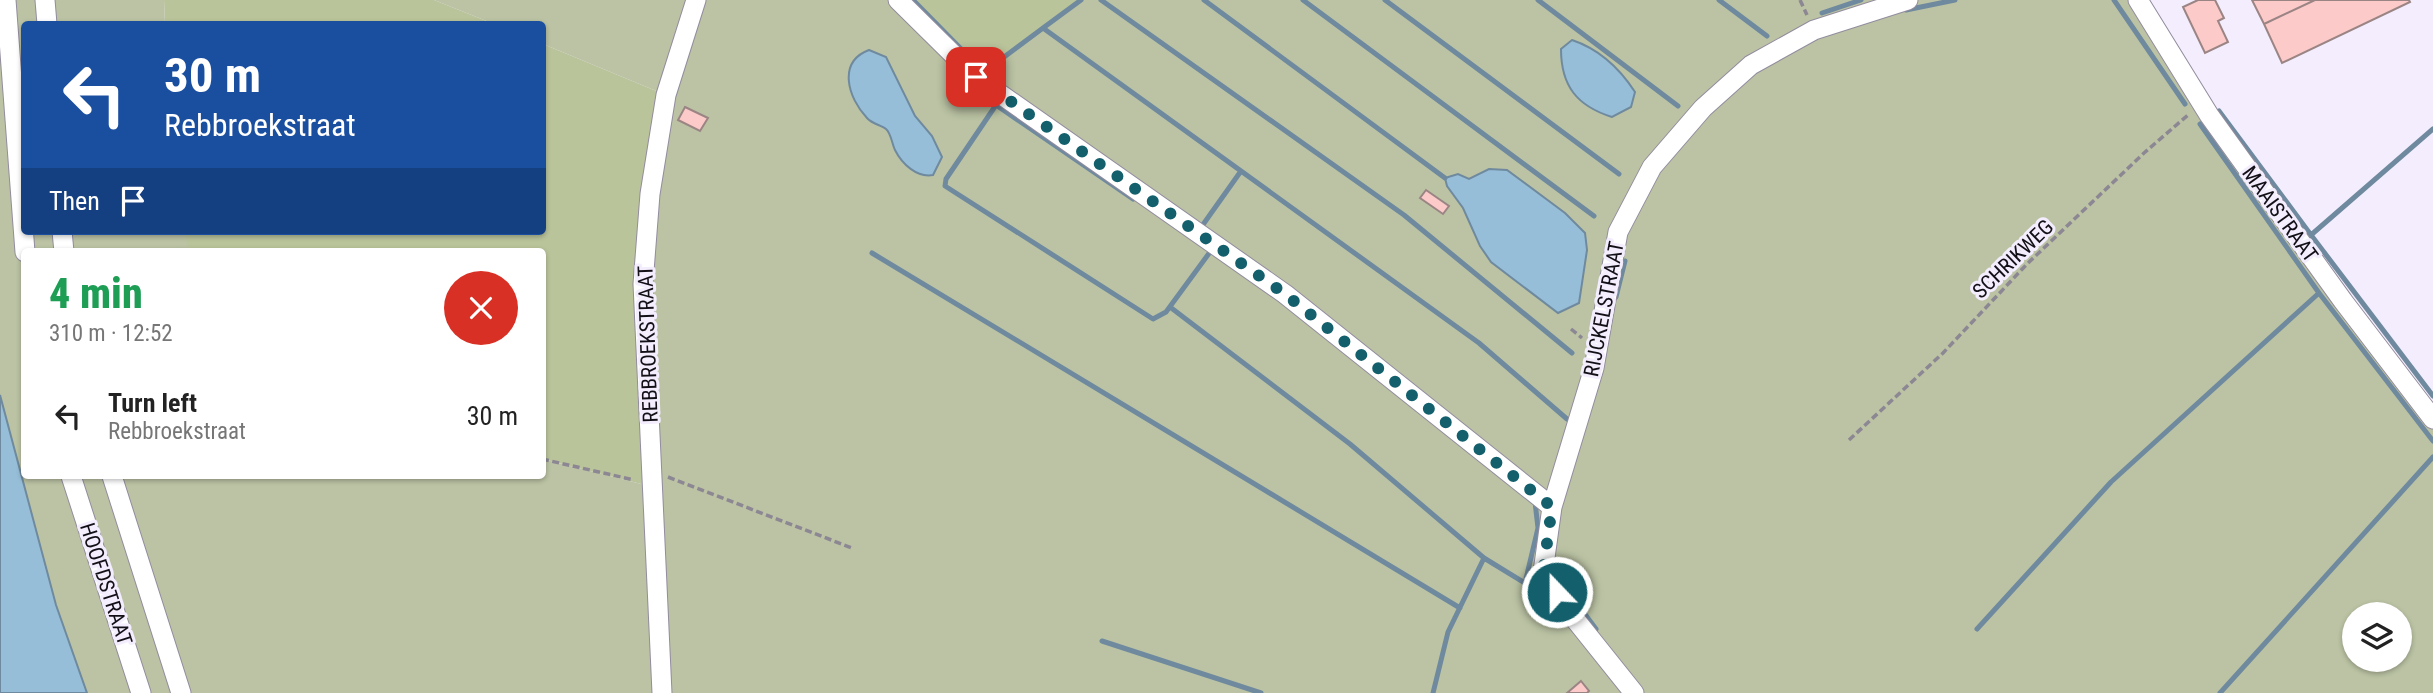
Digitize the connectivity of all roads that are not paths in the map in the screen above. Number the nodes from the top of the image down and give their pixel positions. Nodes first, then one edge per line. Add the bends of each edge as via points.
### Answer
1 (6, 0) edge
2 (45, 0) edge
3 (696, 0) edge
4 (898, 0) edge
5 (1908, 0) edge
6 (2138, 0) edge
7 (47, 21) edge
8 (21, 199) edge
9 (2433, 419) edge
10 (72, 479) edge
11 (113, 479) edge
12 (1552, 507) junction
13 (141, 693) edge
14 (181, 693) edge
15 (662, 693) edge
16 (1634, 693) edge

1 - 8 street
2 - 7 street
3 - 15 street, REBBROEKSTRAAT via 666,95 650,194 643,284
4 - 12 street via 976,77 1285,294
5 - 12 street, RIJCKELSTRAAT via 1814,30 1751,65 1703,108 1652,167 1618,232 1594,368
6 - 9 street, MAAISTRAAT via 2202,103
10 - 13 street, HOOFDSTRAAT
11 - 14 street, HOOFDSTRAAT
12 - 16 street, RIJCKELSTRAAT via 1543,572

